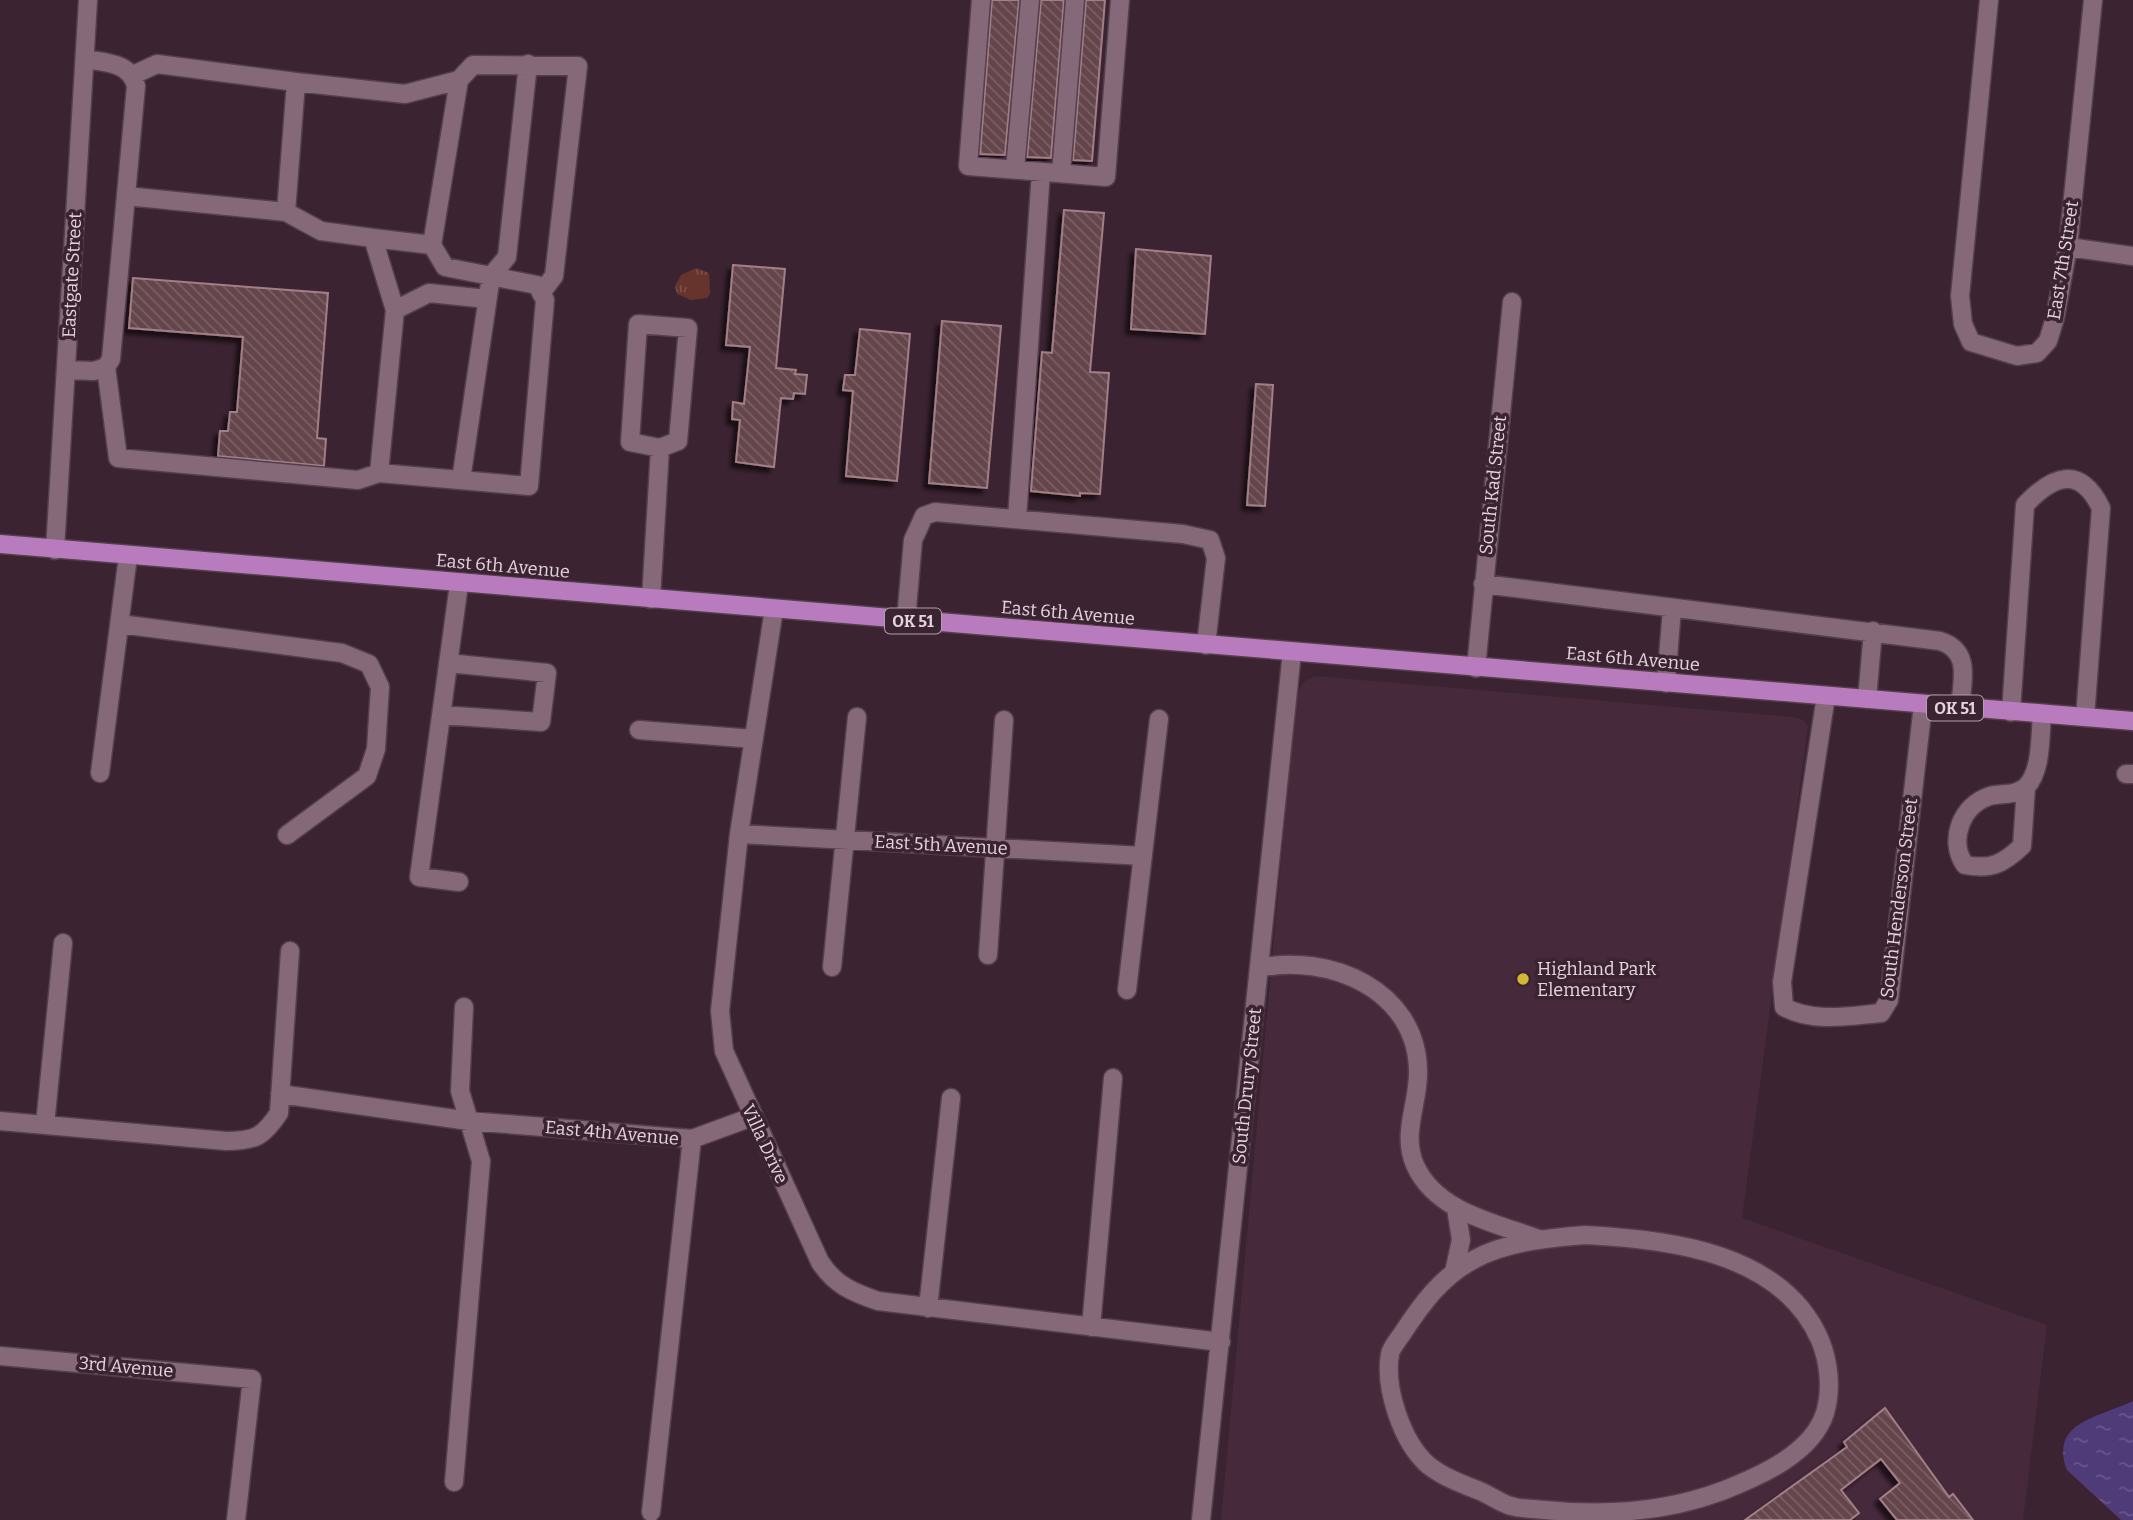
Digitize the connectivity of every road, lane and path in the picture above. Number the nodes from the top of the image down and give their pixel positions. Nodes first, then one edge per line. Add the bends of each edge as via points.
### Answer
1 (88, 0) edge
2 (981, 0) edge
3 (1030, 0) edge
4 (1075, 0) edge
5 (1120, 0) edge
6 (1989, 0) edge
7 (2093, 0) edge
8 (85, 59) junction
9 (528, 64) junction
10 (133, 75) junction
11 (459, 80) junction
12 (296, 82) junction
13 (1016, 170) junction
14 (1041, 172) junction
15 (1061, 173) junction
16 (125, 196) junction
17 (286, 212) junction
18 (373, 238) junction
19 (432, 245) junction
20 (2068, 247) junction
21 (2133, 256) edge
22 (491, 276) junction
23 (541, 293) junction
24 (487, 299) junction
25 (1512, 302) dead end
26 (396, 310) junction
27 (106, 367) junction
28 (66, 370) junction
29 (660, 449) junction
30 (379, 472) junction
31 (461, 480) junction
32 (1017, 520) junction
33 (0, 544) edge
34 (55, 551) junction
35 (128, 556) junction
36 (459, 584) junction
37 (1483, 584) junction
38 (651, 599) junction
39 (1672, 608) junction
40 (774, 609) junction
41 (906, 620) junction
42 (120, 624) junction
43 (1873, 631) junction
44 (1206, 645) junction
45 (1292, 652) junction
46 (448, 663) junction
47 (1476, 668) junction
48 (1665, 683) junction
49 (1826, 696) junction
50 (1867, 699) junction
51 (1923, 705) junction
52 (1960, 708) junction
53 (2011, 712) junction
54 (2042, 714) junction
55 (441, 715) junction
56 (858, 717) dead end
57 (2085, 717) junction
58 (1159, 719) dead end
59 (1004, 720) dead end
60 (2133, 721) edge
61 (639, 730) dead end
62 (754, 740) junction
63 (100, 773) dead end
64 (2026, 786) junction
65 (739, 834) junction
66 (287, 835) dead end
67 (845, 840) junction
68 (996, 848) junction
69 (1143, 856) junction
70 (459, 882) dead end
71 (63, 943) dead end
72 (290, 951) dead end
73 (988, 955) dead end
74 (832, 967) dead end
75 (1259, 968) junction
76 (1127, 990) dead end
77 (464, 1007) dead end
78 (1113, 1078) dead end
79 (281, 1094) junction
80 (951, 1098) dead end
81 (752, 1116) junction
82 (0, 1121) edge
83 (469, 1121) junction
84 (45, 1125) junction
85 (692, 1139) junction
86 (1455, 1208) junction
87 (1539, 1239) junction
88 (1454, 1272) junction
89 (928, 1308) junction
90 (1091, 1328) junction
91 (1221, 1342) junction
92 (0, 1356) edge
93 (454, 1482) dead end
94 (651, 1512) dead end
95 (236, 1520) edge
96 (1201, 1520) edge

1 - 8 street, Eastgate Street
2 - 13 street via 968,166
3 - 13 street
4 - 15 street
5 - 15 street via 1106,177
6 - 20 street, East 7th Street via 1960,296 1963,324 1971,342 2017,356 2037,353 2049,341
7 - 20 street, East 7th Street
8 - 10 street via 121,65
8 - 28 street, Eastgate Street
9 - 11 street via 473,65
9 - 22 street via 507,257
9 - 23 street via 578,66 554,276
10 - 12 street via 157,64
10 - 16 street via 136,86
11 - 12 street via 405,94
11 - 19 street
12 - 17 street
13 - 14 street
14 - 15 street
14 - 32 street
16 - 17 street
16 - 27 street via 115,327
17 - 18 street via 321,231
18 - 19 street
18 - 26 street
19 - 22 street via 445,267
20 - 21 street
22 - 23 street via 537,285
22 - 24 street
23 - 31 street via 545,300 529,486
24 - 26 street via 429,293
24 - 31 street
25 - 37 street, South Kad Street
26 - 30 street
27 - 28 street
27 - 30 street via 118,458 358,480
28 - 34 street, Eastgate Street
29 - 29 street via 678,441 688,328 638,324 630,442
29 - 38 street
30 - 31 street
32 - 41 street via 935,512 924,516 913,540
32 - 44 street via 1210,540 1216,558
33 - 34 main road, East 6th Avenue / OK 51
34 - 35 main road, East 6th Avenue / OK 51
35 - 36 main road, East 6th Avenue / OK 51
35 - 42 street
36 - 38 main road, East 6th Avenue / OK 51
36 - 46 street
37 - 39 street
37 - 47 street, South Kad Street
38 - 40 main road, East 6th Avenue / OK 51
39 - 43 street
39 - 48 street
40 - 41 main road, East 6th Avenue / OK 51
40 - 62 street, Villa Drive
41 - 44 main road, East 6th Avenue / OK 51
42 - 63 street
42 - 66 street via 342,653 369,664 380,687 376,749 367,776
43 - 50 street
43 - 52 street via 1953,645 1963,663
44 - 45 main road, East 6th Avenue / OK 51
45 - 47 main road, East 6th Avenue / OK 51
45 - 75 street, South Drury Street
46 - 55 street
46 - 55 street via 547,673 541,722
47 - 48 main road, East 6th Avenue / OK 51
48 - 49 main road, East 6th Avenue / OK 51
49 - 50 main road, East 6th Avenue / OK 51
49 - 51 street, South Henderson Street via 1782,982 1784,1007 1795,1013 1832,1017 1881,1013 1889,1000
50 - 51 main road, East 6th Avenue / OK 51
51 - 52 main road, East 6th Avenue / OK 51
52 - 53 main road, East 6th Avenue / OK 51
53 - 54 main road, East 6th Avenue / OK 51
53 - 57 street via 2025,505 2040,489 2066,479 2092,491 2101,508
54 - 57 main road, East 6th Avenue / OK 51
54 - 64 street via 2035,772
55 - 70 street via 419,877
56 - 67 street
57 - 60 main road, East 6th Avenue / OK 51
58 - 69 street
59 - 68 street
61 - 62 street
62 - 65 street, Villa Drive
64 - 64 street via 2011,795 1989,797 1966,813 1956,833 1956,853 1965,865 2001,865 2022,846
65 - 67 street, East 5th Avenue
65 - 81 street, Villa Drive via 720,1011 724,1051
67 - 68 street, East 5th Avenue
67 - 74 street
68 - 69 street, East 5th Avenue
68 - 73 street
69 - 76 street
71 - 84 street
72 - 79 street
75 - 86 street via 1287,962 1321,967 1358,977 1385,996 1406,1024 1419,1072 1409,1142 1415,1165 1431,1189
75 - 91 street, South Drury Street
77 - 83 street via 460,1091
78 - 90 street
79 - 83 street, East 4th Avenue
79 - 84 street via 279,1113 267,1131 249,1141
80 - 89 street
81 - 85 street, East 4th Avenue
81 - 89 street, Villa Drive via 831,1279 878,1301
82 - 84 street
83 - 85 street, East 4th Avenue
83 - 93 street via 481,1161
85 - 94 street
86 - 87 street
86 - 88 street via 1461,1240
87 - 88 street via 1475,1258
87 - 88 street via 1585,1235 1687,1245 1760,1275 1786,1293 1812,1322 1828,1359 1825,1415 1786,1459 1756,1478 1703,1498 1652,1509 1581,1513 1512,1506 1455,1482 1428,1464 1403,1432 1394,1407 1390,1353 1423,1301
89 - 90 street, Villa Drive
90 - 91 street, Villa Drive
91 - 96 street, South Drury Street
92 - 95 street, 3rd Avenue via 251,1378

